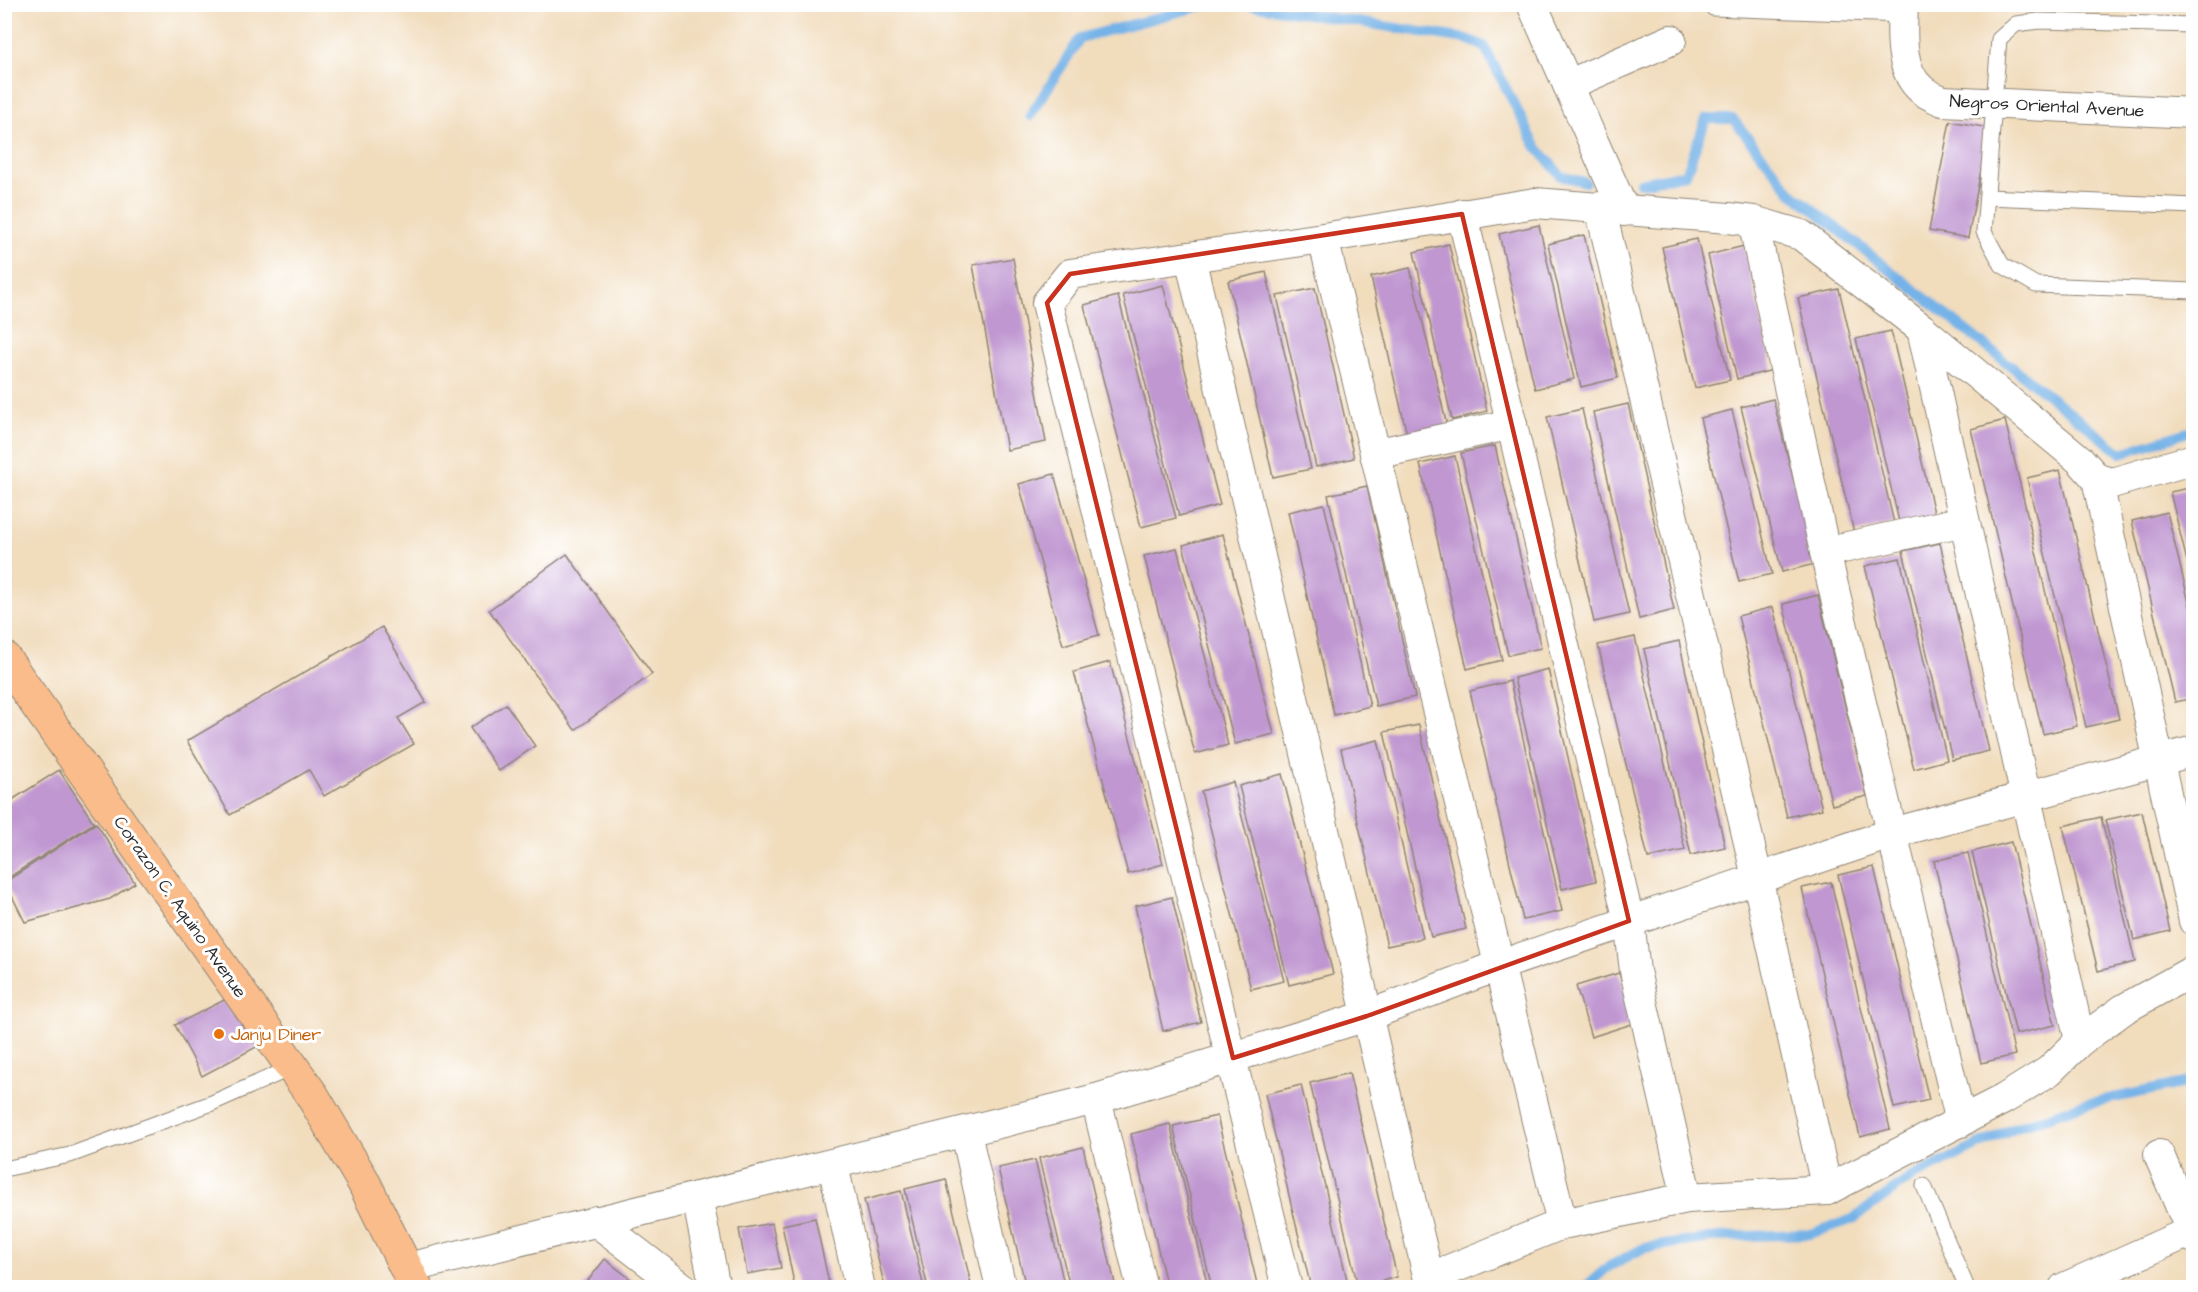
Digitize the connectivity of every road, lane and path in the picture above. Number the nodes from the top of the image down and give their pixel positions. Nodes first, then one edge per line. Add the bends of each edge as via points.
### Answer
1 (1532, 4) edge
2 (1772, 7) edge
3 (1713, 8) dead end
4 (1823, 8) edge
5 (1903, 10) edge
6 (2193, 25) edge
7 (1671, 39) dead end
8 (1568, 85) junction
9 (1993, 104) junction
10 (2193, 113) edge
11 (1987, 197) junction
12 (2193, 206) edge
13 (1612, 209) junction
14 (1462, 214) junction
15 (1752, 221) junction
16 (1323, 238) junction
17 (1190, 257) junction
18 (2193, 291) edge
19 (1922, 329) junction
20 (1512, 424) junction
21 (1375, 454) junction
22 (2193, 459) edge
23 (2097, 479) junction
24 (1964, 521) junction
25 (1825, 552) junction
26 (4, 658) edge
27 (2193, 751) edge
28 (2157, 760) junction
29 (2025, 796) junction
30 (1893, 833) junction
31 (1757, 877) junction
32 (1629, 921) junction
33 (2193, 921) edge
34 (1497, 966) junction
35 (2193, 970) edge
36 (1367, 1016) junction
37 (2080, 1041) junction
38 (1233, 1058) junction
39 (293, 1067) junction
40 (1096, 1099) junction
41 (1961, 1122) junction
42 (966, 1133) junction
43 (2159, 1155) dead end
44 (833, 1165) junction
45 (4, 1169) edge
46 (1924, 1186) dead end
47 (1827, 1190) junction
48 (696, 1197) junction
49 (1687, 1198) junction
50 (596, 1221) junction
51 (1562, 1224) junction
52 (2192, 1233) edge
53 (412, 1278) edge
54 (1430, 1282) edge
55 (683, 1287) edge
56 (715, 1287) edge
57 (860, 1287) edge
58 (1001, 1287) edge
59 (1142, 1287) edge
60 (1287, 1287) edge
61 (1966, 1287) edge
62 (2064, 1287) edge

1 - 8 street
2 - 3 lane
2 - 4 lane
4 - 5 lane
5 - 9 street, Negros Oriental Avenue via 1902,44 1909,69 1921,89 1943,101
6 - 9 lane via 2039,21 2016,24 1999,39
7 - 8 street
8 - 13 street
9 - 10 street, Negros Oriental Avenue
9 - 11 lane
11 - 12 lane
11 - 18 lane via 1984,232 2002,266 2036,285
13 - 14 street via 1535,203
13 - 15 street
13 - 31 street
14 - 16 street
14 - 20 street
15 - 19 street via 1801,235
15 - 25 street
16 - 17 street
16 - 21 street
17 - 36 street
17 - 38 street via 1070,274 1047,303
19 - 23 street via 2080,460
19 - 24 street
20 - 21 street
20 - 32 street
21 - 34 street
22 - 23 street via 2112,483
23 - 28 street
24 - 25 street
24 - 29 street
25 - 30 street
26 - 39 main road, Corazon C. Aquino Avenue
27 - 28 street
28 - 29 street
28 - 33 street
29 - 30 street
29 - 37 street
30 - 31 street
30 - 41 street
31 - 32 street
31 - 47 street
32 - 34 street
32 - 49 street via 1635,971
34 - 36 street
34 - 51 street
35 - 37 street via 2124,1009
36 - 38 street
36 - 54 street
37 - 41 street via 2049,1071
38 - 40 street
38 - 60 street
39 - 45 lane via 212,1103 70,1155
39 - 53 main road, Corazon C. Aquino Avenue via 363,1181
40 - 42 street
40 - 59 street
41 - 47 street
42 - 44 street
42 - 58 street
43 - 52 street
44 - 48 street
44 - 57 street
46 - 61 lane
47 - 49 street
48 - 50 street
48 - 56 street
49 - 51 street
50 - 53 street
50 - 55 street
51 - 54 street
52 - 62 street

